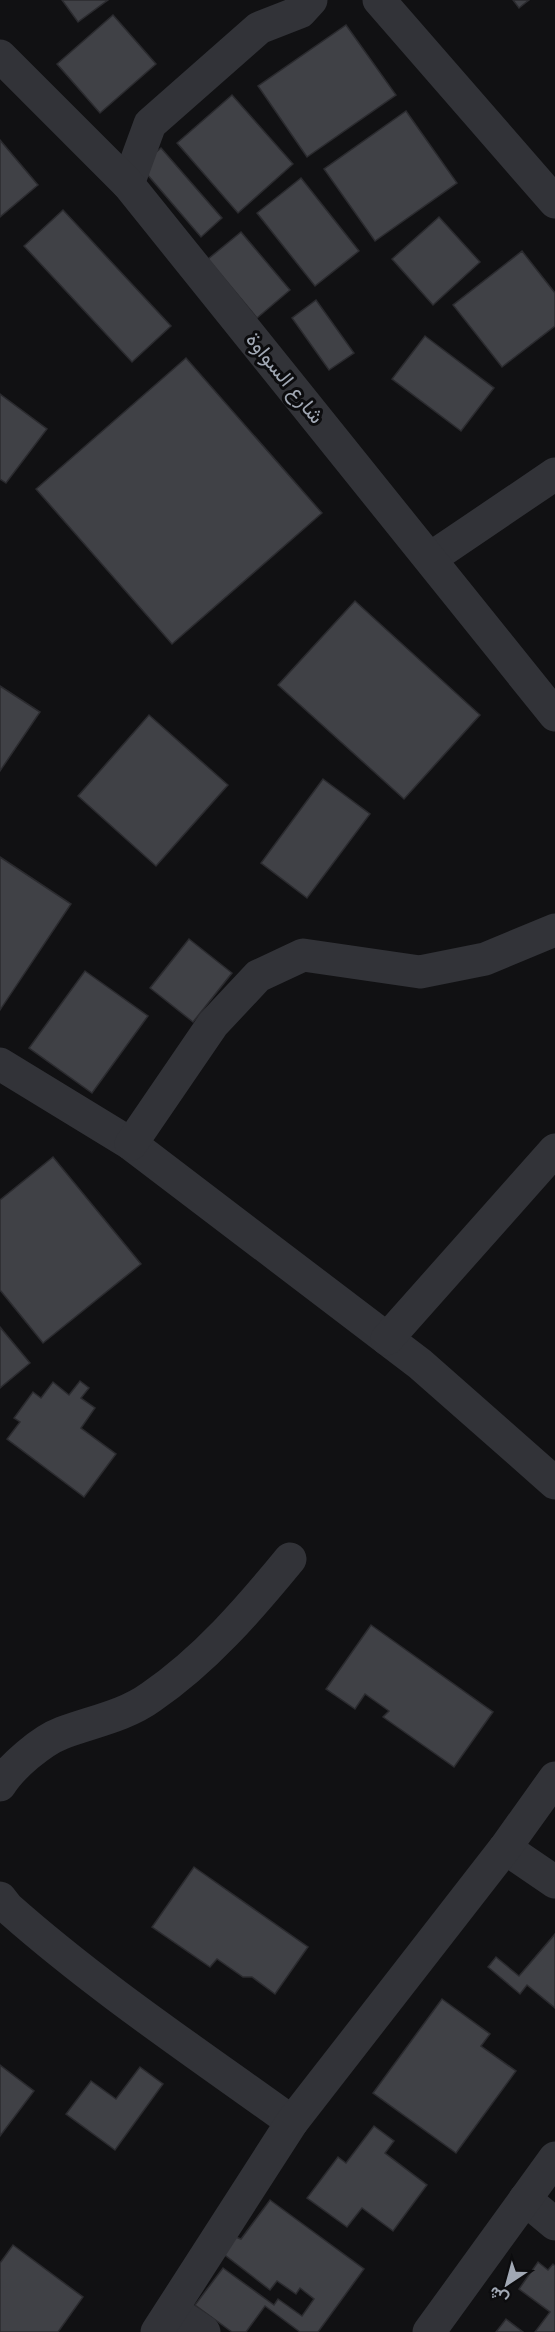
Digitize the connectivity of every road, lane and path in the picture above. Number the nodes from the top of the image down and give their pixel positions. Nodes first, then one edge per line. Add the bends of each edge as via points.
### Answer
1 (311, 0) edge
2 (379, 0) edge
3 (0, 56) edge
4 (128, 184) junction
5 (555, 202) edge
6 (555, 474) edge
7 (431, 558) junction
8 (555, 715) edge
9 (555, 930) edge
10 (0, 1064) edge
11 (131, 1144) junction
12 (555, 1150) edge
13 (387, 1339) junction
14 (555, 1483) edge
15 (290, 1559) dead end
16 (555, 1778) edge
17 (0, 1785) edge
18 (506, 1848) junction
19 (555, 1882) edge
20 (0, 1898) edge
21 (292, 2122) junction
22 (555, 2158) edge
23 (525, 2199) junction
24 (555, 2224) edge
25 (165, 2321) edge
26 (204, 2332) edge
27 (429, 2332) edge

1 - 4 street via 300,12 259,28 150,123
2 - 5 street
3 - 4 street, شارع السواوة
4 - 7 street, شارع السواوة
6 - 7 street
7 - 8 street, شارع السواوة
9 - 11 street via 485,959 420,972 303,955 258,976 213,1024
10 - 11 street
11 - 13 street
12 - 13 street
13 - 14 street
15 - 17 street via 204,1654 150,1698 111,1717 59,1734 9,1770
16 - 18 street
18 - 19 street
18 - 21 street
20 - 21 street via 61,1955 106,1990
21 - 25 street
22 - 23 street
23 - 24 street
23 - 27 street
25 - 26 street

